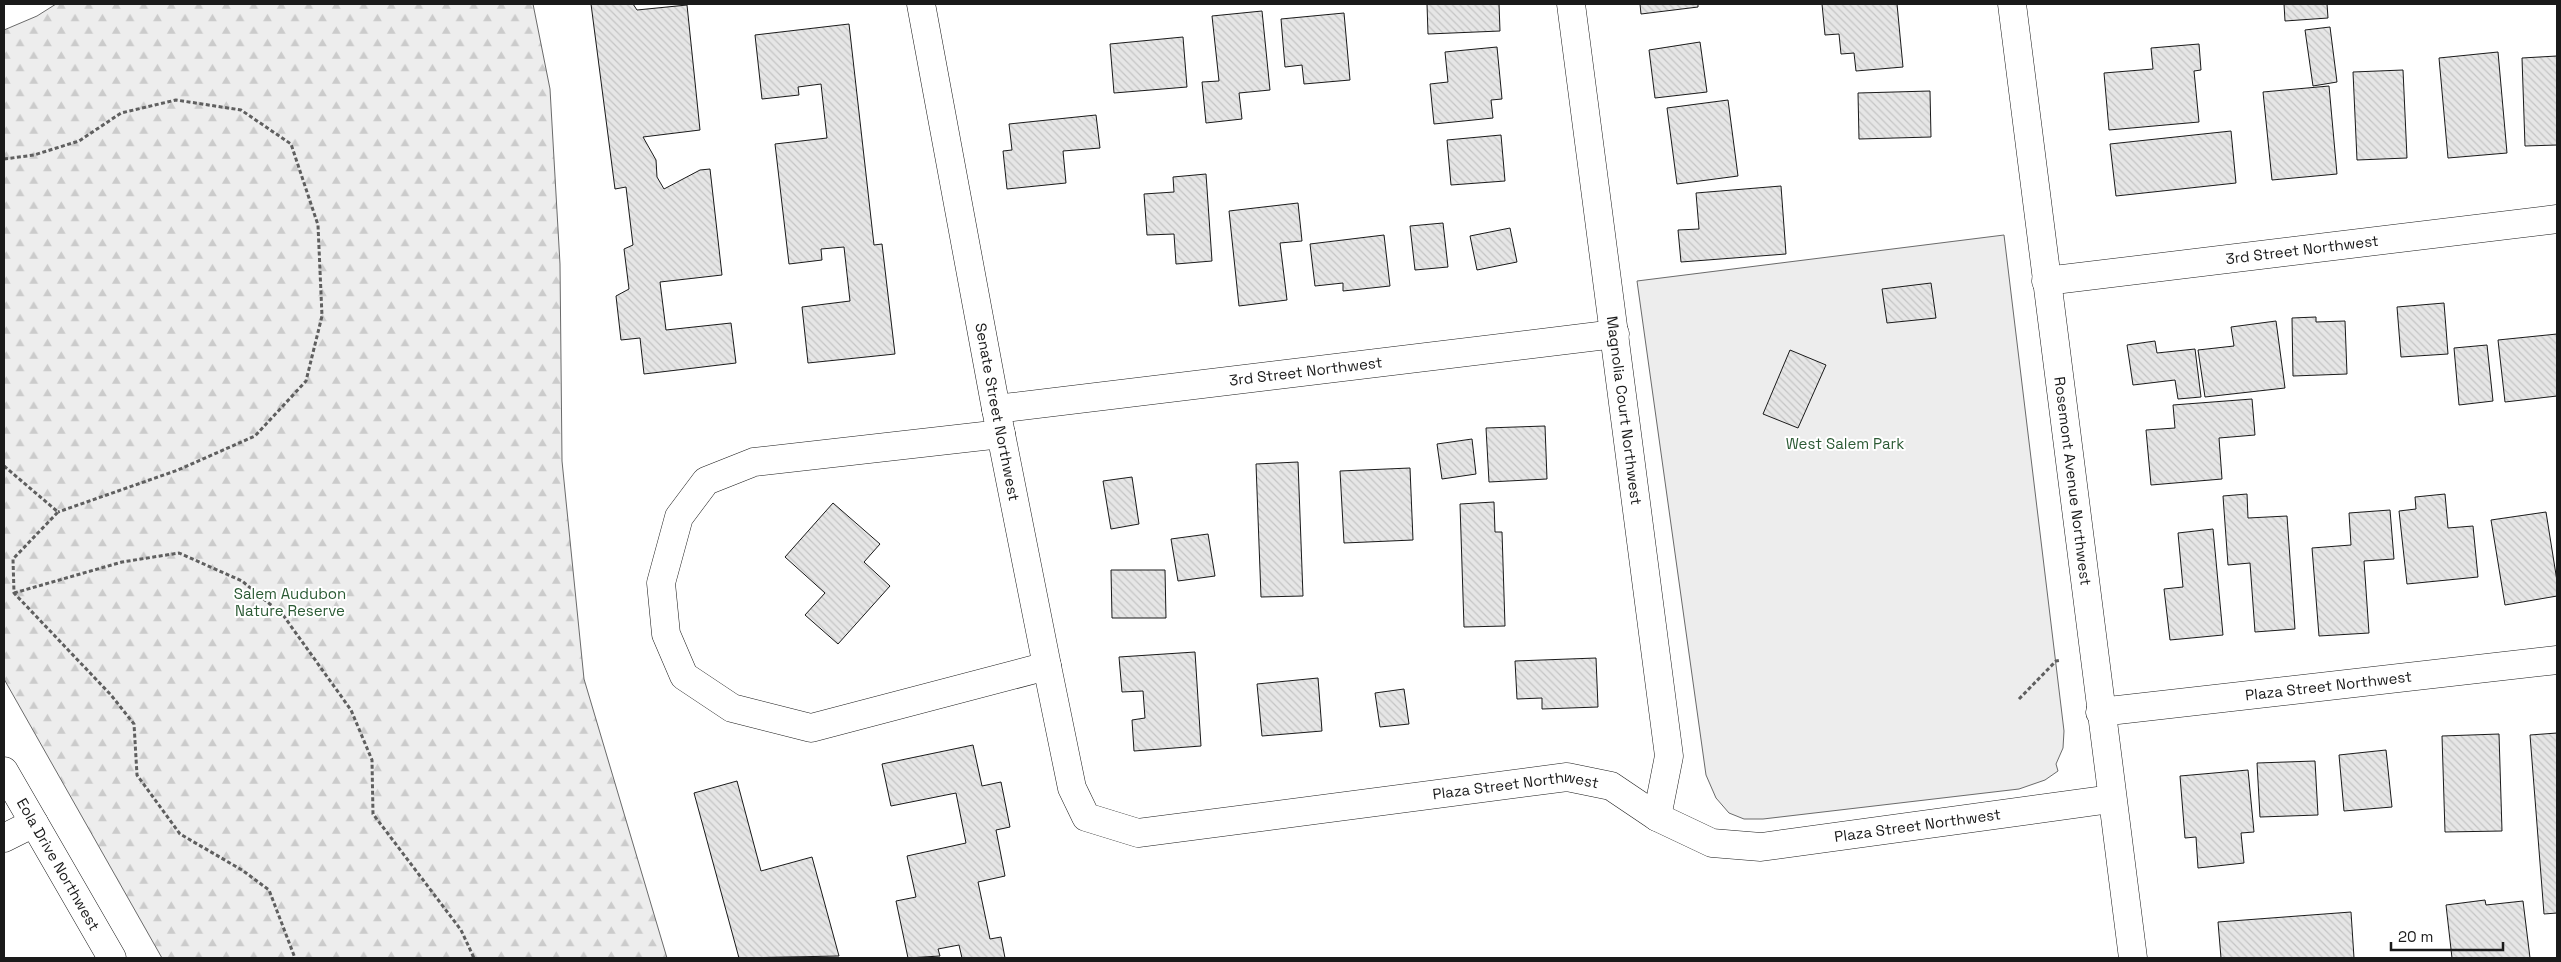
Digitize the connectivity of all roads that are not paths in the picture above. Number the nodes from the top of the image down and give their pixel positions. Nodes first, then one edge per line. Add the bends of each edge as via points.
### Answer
1 (921, 4) edge
2 (1571, 4) edge
3 (2012, 4) edge
4 (2557, 219) edge
5 (2046, 281) junction
6 (1616, 334) junction
7 (998, 422) junction
8 (2557, 660) edge
9 (1047, 666) junction
10 (2100, 712) junction
11 (4, 771) edge
12 (2111, 799) junction
13 (1657, 817) junction
14 (1086, 818) joint
15 (34, 822) junction
16 (4, 838) edge
17 (112, 958) edge
18 (2133, 958) edge

1 - 7 street, Senate Street Northwest
2 - 6 street, Magnolia Court Northwest
3 - 5 street, Rosemont Avenue Northwest
4 - 5 street, 3rd Street Northwest
5 - 10 street, Rosemont Avenue Northwest
6 - 7 street, 3rd Street Northwest
6 - 13 street, Magnolia Court Northwest via 1669,756
7 - 9 street, Senate Street Northwest
7 - 9 street, 3rd Street Northwest via 754,462 706,481 679,517 661,583 666,634 684,676 732,708 811,728
8 - 10 street, Plaza Street Northwest
9 - 14 street, Senate Street Northwest via 1072,788
10 - 12 street, Rosemont Avenue Northwest
11 - 15 street, Eola Drive Northwest
12 - 13 street, Plaza Street Northwest via 1760,847 1712,843
12 - 18 street, Rosemont Avenue Northwest
13 - 14 street, Plaza Street Northwest via 1611,786 1567,777 1138,833
15 - 16 street
15 - 17 street, Eola Drive Northwest

